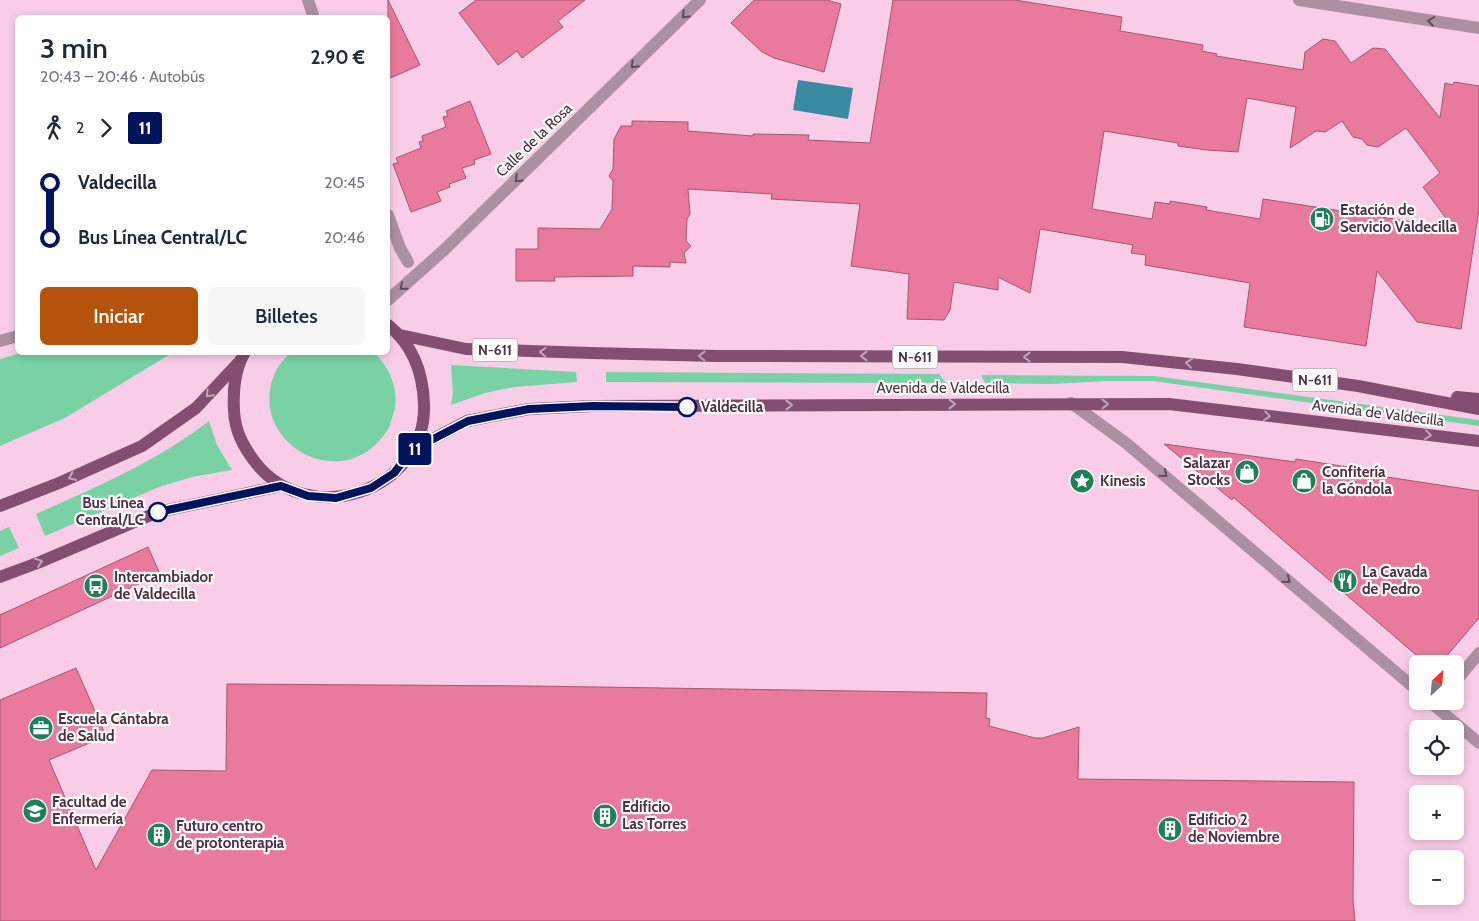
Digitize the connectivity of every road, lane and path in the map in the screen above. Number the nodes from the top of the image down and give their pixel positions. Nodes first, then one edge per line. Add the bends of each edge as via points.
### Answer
1 (308, 0) edge
2 (700, 0) edge
3 (1299, 0) edge
4 (313, 15) edge
5 (1479, 28) edge
6 (390, 220) edge
7 (408, 262) dead end
8 (390, 298) edge
9 (390, 327) edge
10 (400, 335) junction
11 (15, 337) edge
12 (0, 342) edge
13 (244, 355) edge
14 (1392, 391) junction
15 (1479, 399) edge
16 (1071, 404) junction
17 (1479, 409) edge
18 (1479, 441) edge
19 (412, 450) junction
20 (281, 486) junction
21 (0, 506) edge
22 (0, 577) edge
23 (1479, 653) edge
24 (1464, 671) edge
25 (1409, 683) edge
26 (1442, 710) edge
27 (1479, 743) edge

1 - 4 street
2 -> 8 street, Calle de la Rosa via 451,243
5 -> 3 street
6 - 7 street
9 - 10 main road
14 -> 10 main road, Avenida de Valdecilla / N-611 via 1237,368 1122,357 591,354 466,349
10 - 19 main road via 413,355 424,384 424,416
11 - 12 street
13 - 20 main road via 233,389 235,424 244,447 264,473
13 -> 21 main road via 196,408 142,446
14 - 15 main road, Avenida de Valdecilla
14 - 17 main road, Avenida de Valdecilla
16 -> 18 main road, Avenida de Valdecilla via 1169,404
19 -> 16 main road, Avenida de Valdecilla via 468,421 529,409
16 -> 25 street via 1126,443
19 - 20 main road via 394,473 362,491 336,498 318,497
22 -> 20 main road via 158,512
23 - 24 street
26 - 27 street

